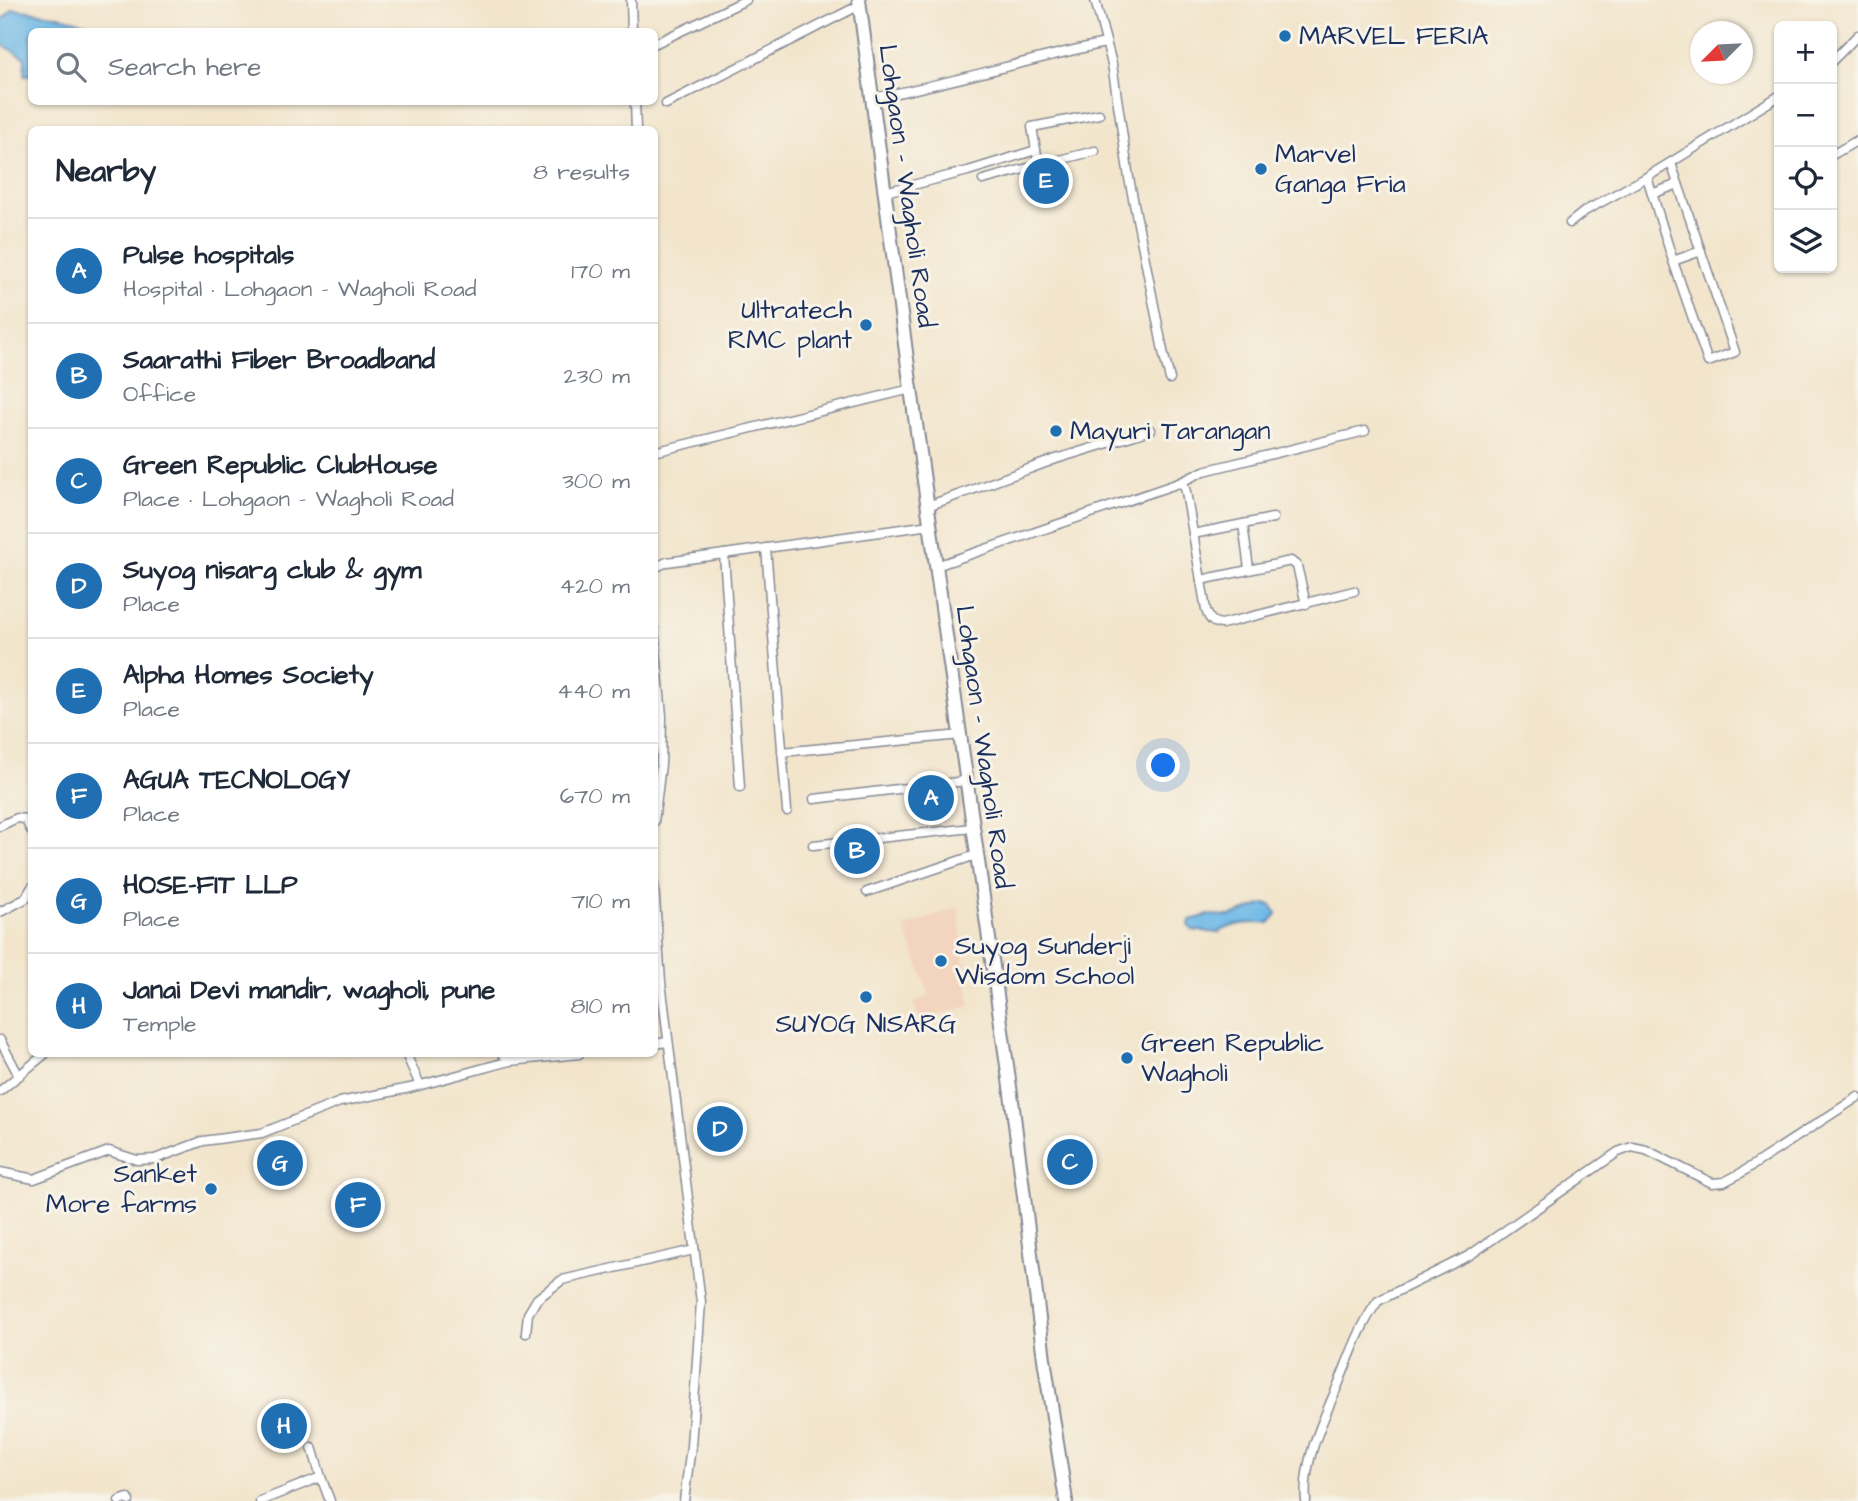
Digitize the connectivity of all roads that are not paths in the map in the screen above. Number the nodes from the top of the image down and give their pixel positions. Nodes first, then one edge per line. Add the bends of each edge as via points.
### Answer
1 (631, 0) edge
2 (746, 0) edge
3 (1095, 0) edge
4 (859, 3) edge
5 (632, 28) edge
6 (1858, 35) edge
7 (658, 42) edge
8 (1106, 43) junction
9 (1837, 56) edge
10 (872, 98) junction
11 (1774, 99) edge
12 (666, 104) dead end
13 (635, 105) edge
14 (1099, 114) dead end
15 (636, 126) edge
16 (1858, 140) edge
17 (1036, 150) junction
18 (1095, 151) dead end
19 (1837, 152) edge
20 (1671, 163) junction
21 (1040, 165) junction
22 (1647, 177) junction
23 (983, 180) dead end
24 (1678, 184) junction
25 (885, 192) junction
26 (1652, 194) junction
27 (1570, 223) dead end
28 (1701, 251) junction
29 (1673, 261) junction
30 (1171, 379) dead end
31 (911, 390) junction
32 (1151, 430) dead end
33 (1365, 431) dead end
34 (658, 451) edge
35 (1179, 483) junction
36 (928, 506) junction
37 (1273, 518) dead end
38 (1242, 524) junction
39 (930, 525) junction
40 (1193, 534) junction
41 (766, 548) junction
42 (724, 554) junction
43 (658, 566) edge
44 (936, 566) junction
45 (1250, 569) junction
46 (1201, 580) junction
47 (1354, 592) dead end
48 (1306, 604) junction
49 (961, 735) junction
50 (782, 752) junction
51 (966, 781) junction
52 (740, 787) dead end
53 (814, 799) dead end
54 (787, 811) dead end
55 (28, 825) edge
56 (0, 826) edge
57 (972, 828) junction
58 (813, 845) dead end
59 (976, 855) junction
60 (867, 892) dead end
61 (28, 894) edge
62 (0, 912) edge
63 (658, 952) edge
64 (0, 1040) edge
65 (667, 1042) junction
66 (658, 1043) edge
67 (41, 1057) edge
68 (407, 1057) edge
69 (505, 1057) edge
70 (549, 1057) edge
71 (510, 1061) junction
72 (19, 1076) junction
73 (420, 1085) junction
74 (0, 1091) edge
75 (1858, 1097) edge
76 (0, 1172) edge
77 (694, 1250) junction
78 (526, 1333) dead end
79 (312, 1447) dead end
80 (321, 1477) junction
81 (119, 1501) edge
82 (129, 1501) edge
83 (260, 1501) edge
84 (330, 1501) edge
85 (684, 1501) edge
86 (1066, 1501) edge
87 (1306, 1501) edge

1 - 5 street
2 - 7 street
3 - 8 street
4 - 10 main road, Lohgaon - Wagholi Road
4 - 12 street
6 - 9 street
8 - 10 street
8 - 30 street
10 - 25 main road, Lohgaon - Wagholi Road
11 - 20 street
13 - 15 street
14 - 17 street via 1032,127
16 - 19 street
17 - 21 street
17 - 25 street
18 - 21 street
20 - 22 street
20 - 24 street
21 - 23 street
22 - 26 street
22 - 27 street
24 - 26 street
24 - 28 street
25 - 31 main road, Lohgaon - Wagholi Road
26 - 29 street
28 - 29 street
28 - 29 street via 1735,352 1708,362
31 - 34 street
31 - 36 main road, Lohgaon - Wagholi Road
32 - 36 street via 1056,458
33 - 35 street via 1204,471
35 - 40 street via 1186,492
35 - 44 street
36 - 39 main road, Lohgaon - Wagholi Road
37 - 38 street
38 - 40 street
38 - 45 street
39 - 41 street
39 - 44 main road, Lohgaon - Wagholi Road
40 - 46 street
41 - 42 street
41 - 50 street
42 - 43 street
42 - 52 street
44 - 49 main road, Lohgaon - Wagholi Road
45 - 46 street
45 - 48 street via 1295,562
46 - 48 street via 1206,610 1214,623
47 - 48 street
49 - 50 street
49 - 51 main road, Lohgaon - Wagholi Road
50 - 54 street
51 - 53 street
51 - 57 main road, Lohgaon - Wagholi Road
55 - 56 street via 18,818
57 - 58 street
57 - 59 main road, Lohgaon - Wagholi Road
59 - 60 street
59 - 86 main road, Lohgaon - Wagholi Road
61 - 62 street
63 - 65 street
64 - 72 street
65 - 66 street
65 - 77 street
67 - 72 street
68 - 73 street
69 - 71 street
70 - 71 street
71 - 73 street
72 - 74 street
73 - 76 street via 340,1102 262,1133 203,1141 155,1159 137,1160 109,1151 34,1179
75 - 87 street via 1724,1182 1712,1182 1646,1150 1632,1147 1618,1152 1470,1255 1378,1301 1314,1446
77 - 78 street via 562,1280 537,1299 528,1314
77 - 85 street via 701,1302
79 - 80 street
80 - 83 street
80 - 84 street
81 - 82 street

